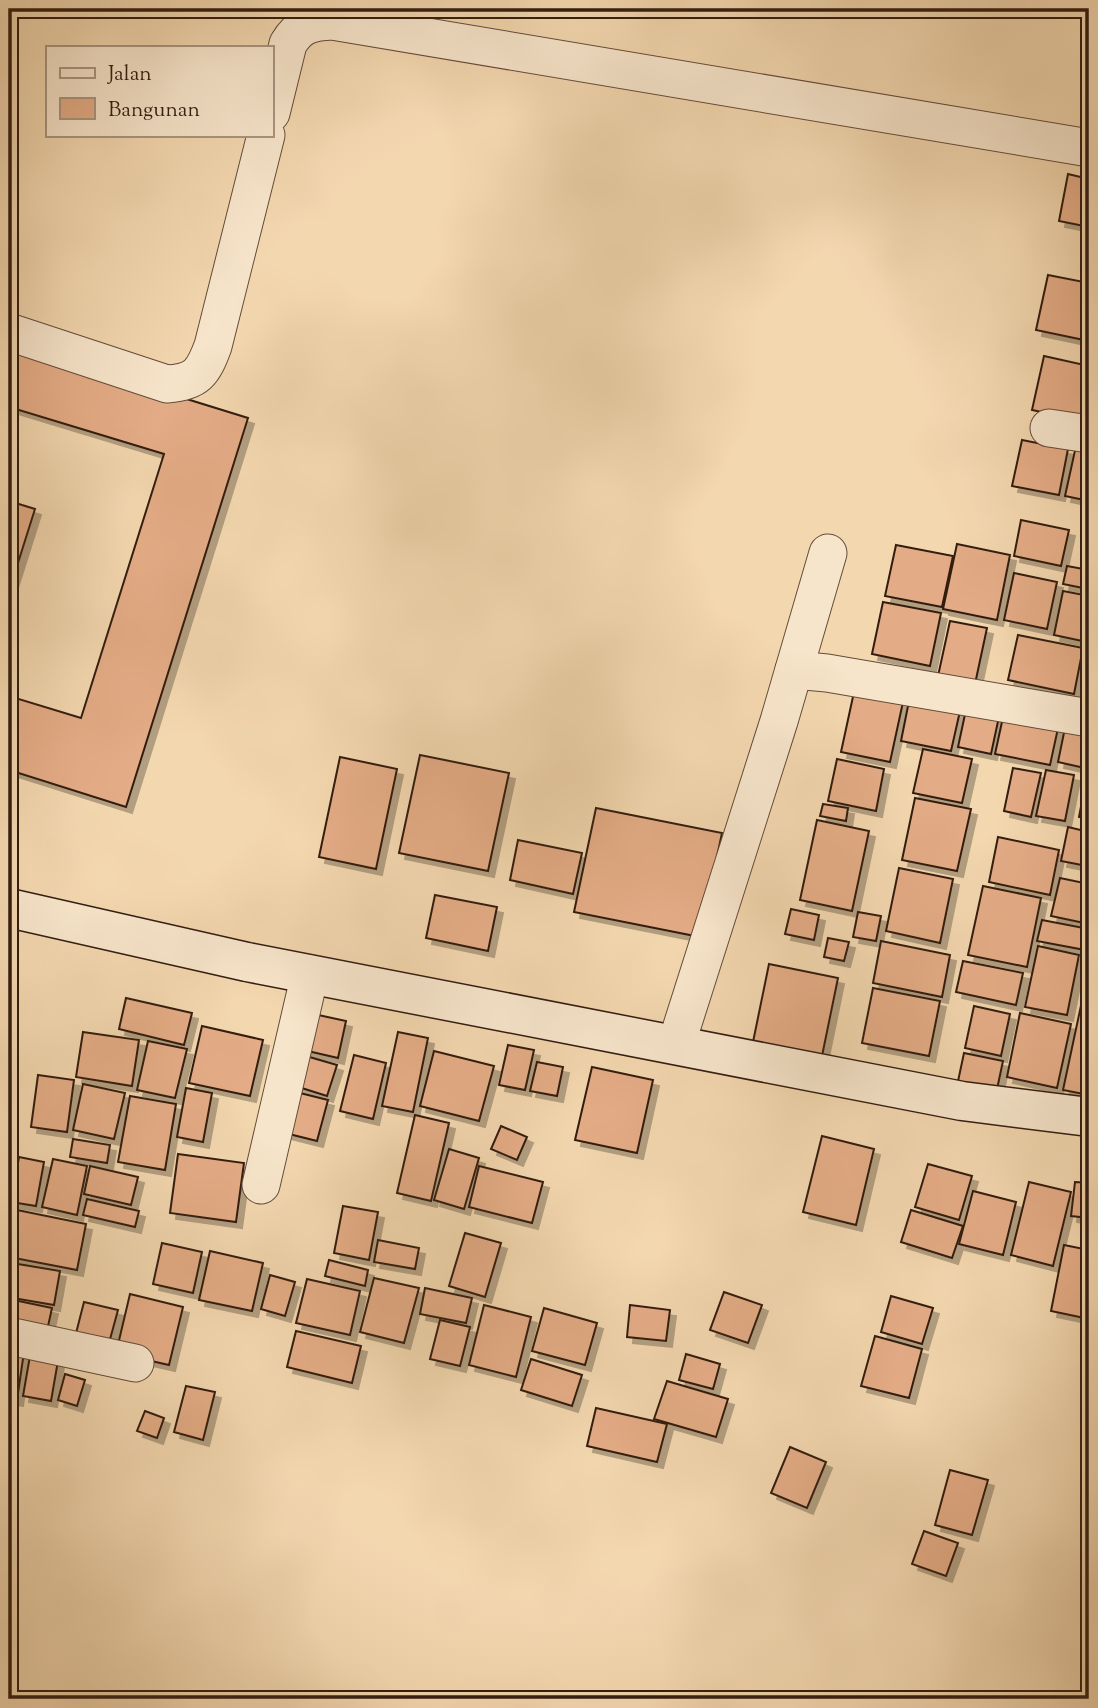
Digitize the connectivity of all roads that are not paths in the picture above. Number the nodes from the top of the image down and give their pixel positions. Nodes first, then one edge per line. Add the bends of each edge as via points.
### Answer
1 (273, 105) edge
2 (266, 136) edge
3 (1089, 148) edge
4 (9, 332) edge
5 (1049, 428) dead end
6 (1089, 434) edge
7 (828, 553) dead end
8 (794, 670) junction
9 (1089, 718) edge
10 (9, 908) edge
11 (310, 974) junction
12 (676, 1045) junction
13 (1089, 1116) edge
14 (261, 1185) dead end
15 (9, 1336) edge
16 (135, 1363) dead end

1 - 3 street via 293,35 309,24 332,21
2 - 4 street via 213,346 205,369 197,376 167,384
5 - 6 street
7 - 8 street
8 - 9 street
8 - 12 street
10 - 11 street
11 - 12 street
11 - 14 street
12 - 13 street via 962,1101
15 - 16 street

